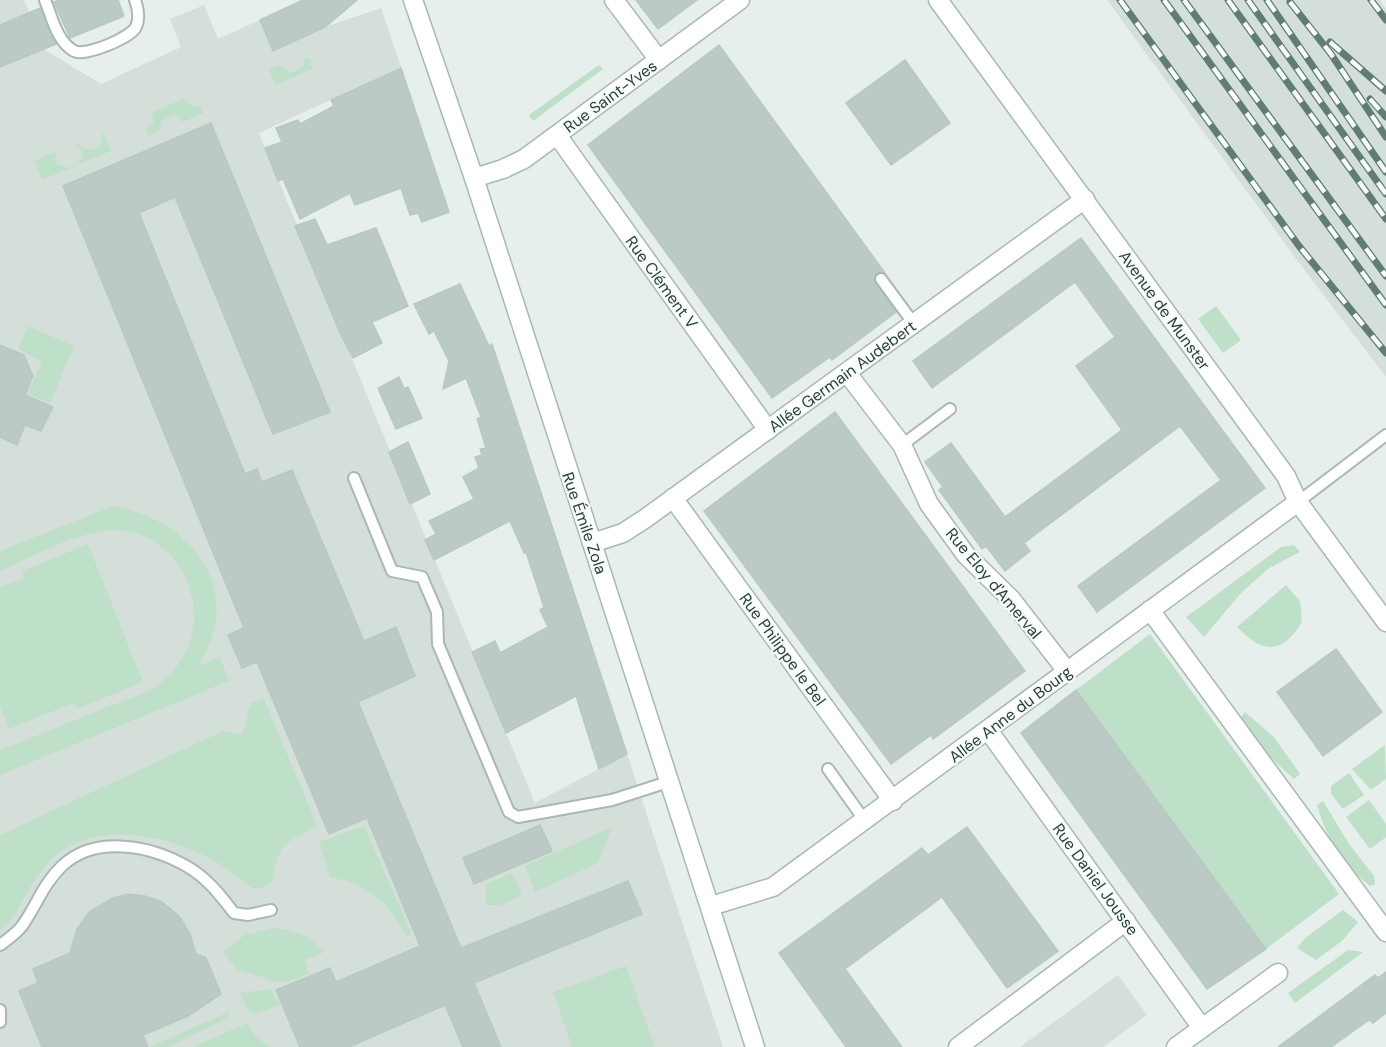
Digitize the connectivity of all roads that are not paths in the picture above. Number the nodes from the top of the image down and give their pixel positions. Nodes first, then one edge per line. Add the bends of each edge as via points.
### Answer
1 (45, 0) edge
2 (135, 0) edge
3 (413, 0) edge
4 (614, 0) edge
5 (740, 0) edge
6 (938, 0) edge
7 (658, 60) junction
8 (557, 135) junction
9 (474, 178) junction
10 (1085, 199) junction
11 (881, 279) dead end
12 (914, 324) junction
13 (847, 373) junction
14 (950, 409) dead end
15 (768, 430) junction
16 (1386, 435) edge
17 (902, 445) junction
18 (354, 478) dead end
19 (673, 498) junction
20 (1298, 502) junction
21 (592, 543) junction
22 (1150, 610) junction
23 (1386, 622) edge
24 (1067, 671) junction
25 (988, 730) junction
26 (828, 769) dead end
27 (671, 781) junction
28 (893, 801) junction
29 (865, 821) junction
30 (711, 906) junction
31 (271, 910) dead end
32 (1126, 921) junction
33 (1386, 932) edge
34 (0, 945) edge
35 (1278, 973) dead end
36 (0, 1010) edge
37 (0, 1022) edge
38 (1202, 1028) junction
39 (755, 1047) edge
40 (958, 1047) edge
41 (1176, 1047) edge

1 - 2 lane via 63,42 75,52 85,54 127,36 136,27 139,10
3 - 9 street, Rue Émile Zola
4 - 7 street
5 - 7 street, Rue Saint-Yves
6 - 10 street, Avenue de Munster
7 - 8 street, Rue Saint-Yves
8 - 9 street, Rue Saint-Yves via 503,170
8 - 15 street, Rue Clément V
9 - 21 street, Rue Émile Zola
10 - 12 street, Allée Germain Audebert
10 - 20 street, Avenue de Munster via 1286,476
11 - 12 lane
12 - 13 street, Allée Germain Audebert
13 - 15 street, Allée Germain Audebert
13 - 17 street, Rue Eloy d'Amerval
14 - 17 lane
15 - 19 street, Allée Germain Audebert
16 - 20 lane
17 - 24 street, Rue Eloy d'Amerval via 929,504 966,555 1011,599
18 - 27 lane via 392,571 422,577 437,612 438,644 509,812 518,817 612,800
19 - 21 street, Allée Germain Audebert via 623,533
19 - 28 street, Rue Philippe le Bel
20 - 22 street, Allée Anne du Bourg
20 - 23 street, Avenue de Munster
21 - 27 street, Rue Émile Zola
22 - 24 street, Allée Anne du Bourg
22 - 33 street
24 - 25 street, Allée Anne du Bourg
25 - 28 street, Allée Anne du Bourg
25 - 32 street, Rue Daniel Jousse
26 - 29 lane
27 - 30 street, Rue Émile Zola
28 - 29 street, Allée Anne du Bourg
29 - 30 street, Allée Anne du Bourg via 773,887
30 - 39 street, Rue Émile Zola
31 - 34 lane via 248,915 234,913 189,868 135,847 107,847 64,864 50,878 23,925
32 - 38 street, Rue Daniel Jousse
32 - 40 street
35 - 38 street
36 - 37 lane
38 - 41 street

